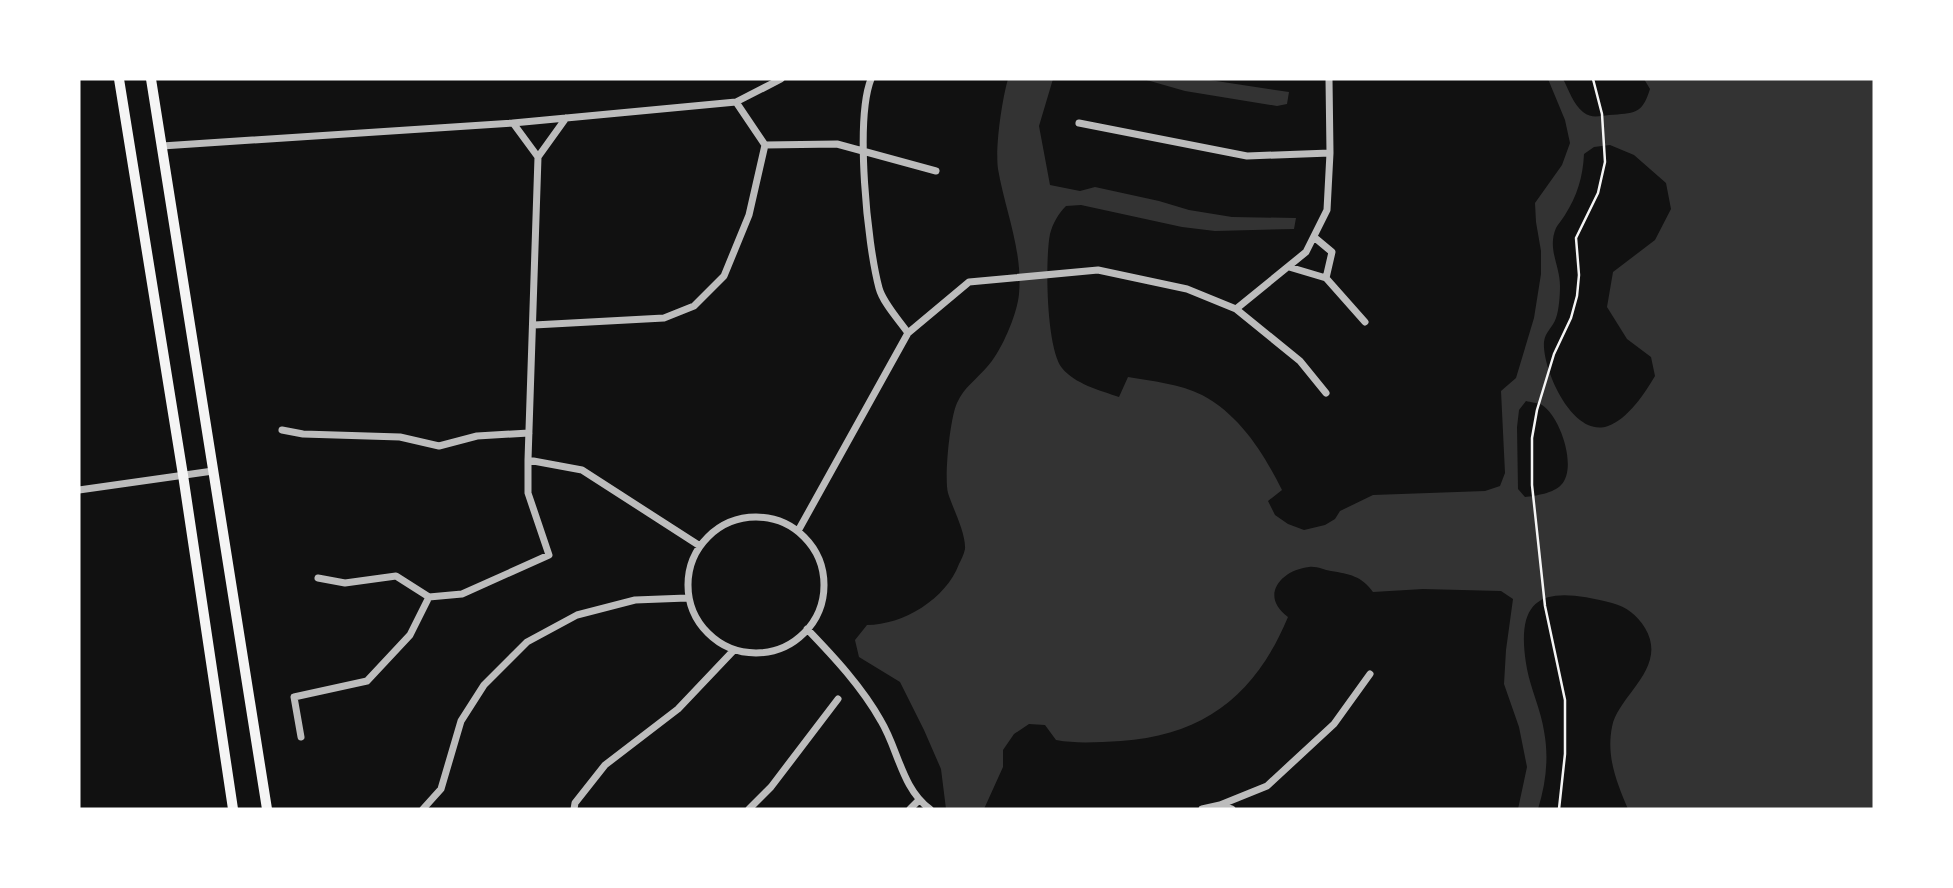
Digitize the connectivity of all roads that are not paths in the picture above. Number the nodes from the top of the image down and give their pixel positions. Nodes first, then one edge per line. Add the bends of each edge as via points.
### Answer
1 (119, 79) edge
2 (151, 79) edge
3 (781, 79) edge
4 (871, 79) edge
5 (1329, 79) edge
6 (736, 103) junction
7 (566, 118) junction
8 (513, 123) junction
9 (1079, 123) dead end
10 (765, 145) junction
11 (162, 146) junction
12 (864, 151) junction
13 (1330, 153) junction
14 (538, 157) junction
15 (936, 171) dead end
16 (1314, 237) junction
17 (1289, 267) junction
18 (1326, 278) junction
19 (1236, 309) junction
20 (1365, 322) dead end
21 (534, 326) junction
22 (908, 333) junction
23 (1326, 393) dead end
24 (282, 430) dead end
25 (528, 433) junction
26 (528, 460) junction
27 (213, 471) junction
28 (183, 475) junction
29 (79, 490) edge
30 (799, 531) junction
31 (700, 546) junction
32 (318, 578) dead end
33 (429, 597) junction
34 (687, 598) junction
35 (807, 629) junction
36 (733, 650) junction
37 (1370, 674) dead end
38 (838, 699) dead end
39 (301, 737) dead end
40 (918, 801) junction
41 (1220, 805) junction
42 (233, 809) edge
43 (267, 809) edge
44 (423, 809) edge
45 (574, 809) edge
46 (749, 809) edge
47 (910, 809) edge
48 (930, 809) edge
49 (1202, 809) edge
50 (1231, 809) edge

1 - 28 main road
2 - 11 main road
3 - 6 street
4 - 12 street
5 - 13 street
6 - 7 street
6 - 10 street
7 - 8 street
7 - 14 street
8 - 11 street
8 - 14 street
9 - 13 street via 1247,156
10 - 12 street via 837,144
10 - 21 street via 749,215 724,276 694,306 664,318
11 - 27 main road
12 - 15 street
12 - 22 street via 867,212 879,291
13 - 16 street via 1327,210
14 - 21 street
16 - 17 street
16 - 18 street via 1332,253
17 - 18 street
17 - 19 street
18 - 20 street
19 - 22 street via 1187,289 1098,270 969,282
19 - 23 street via 1300,361
21 - 25 street
22 - 30 street
24 - 25 street via 400,437 439,446 477,436
25 - 26 street
26 - 31 street via 582,470
26 - 33 street via 528,493 549,555 462,594
27 - 28 street
27 - 43 main road
28 - 29 street
28 - 42 main road
30 - 31 street via 774,519 746,517 720,527
30 - 35 street via 819,556 825,587 817,618
31 - 34 street via 689,575
32 - 33 street via 345,583 396,576
33 - 39 street via 410,635 367,681 294,697
34 - 36 street via 706,633
34 - 44 street via 635,600 577,615 527,642 484,685 461,721 441,789
35 - 36 street via 795,642 765,654
35 - 40 street via 838,660 882,721
36 - 45 street via 678,709 605,765
37 - 41 street via 1334,724 1267,786
38 - 46 street
40 - 47 street
40 - 48 street
41 - 49 street
41 - 50 street

